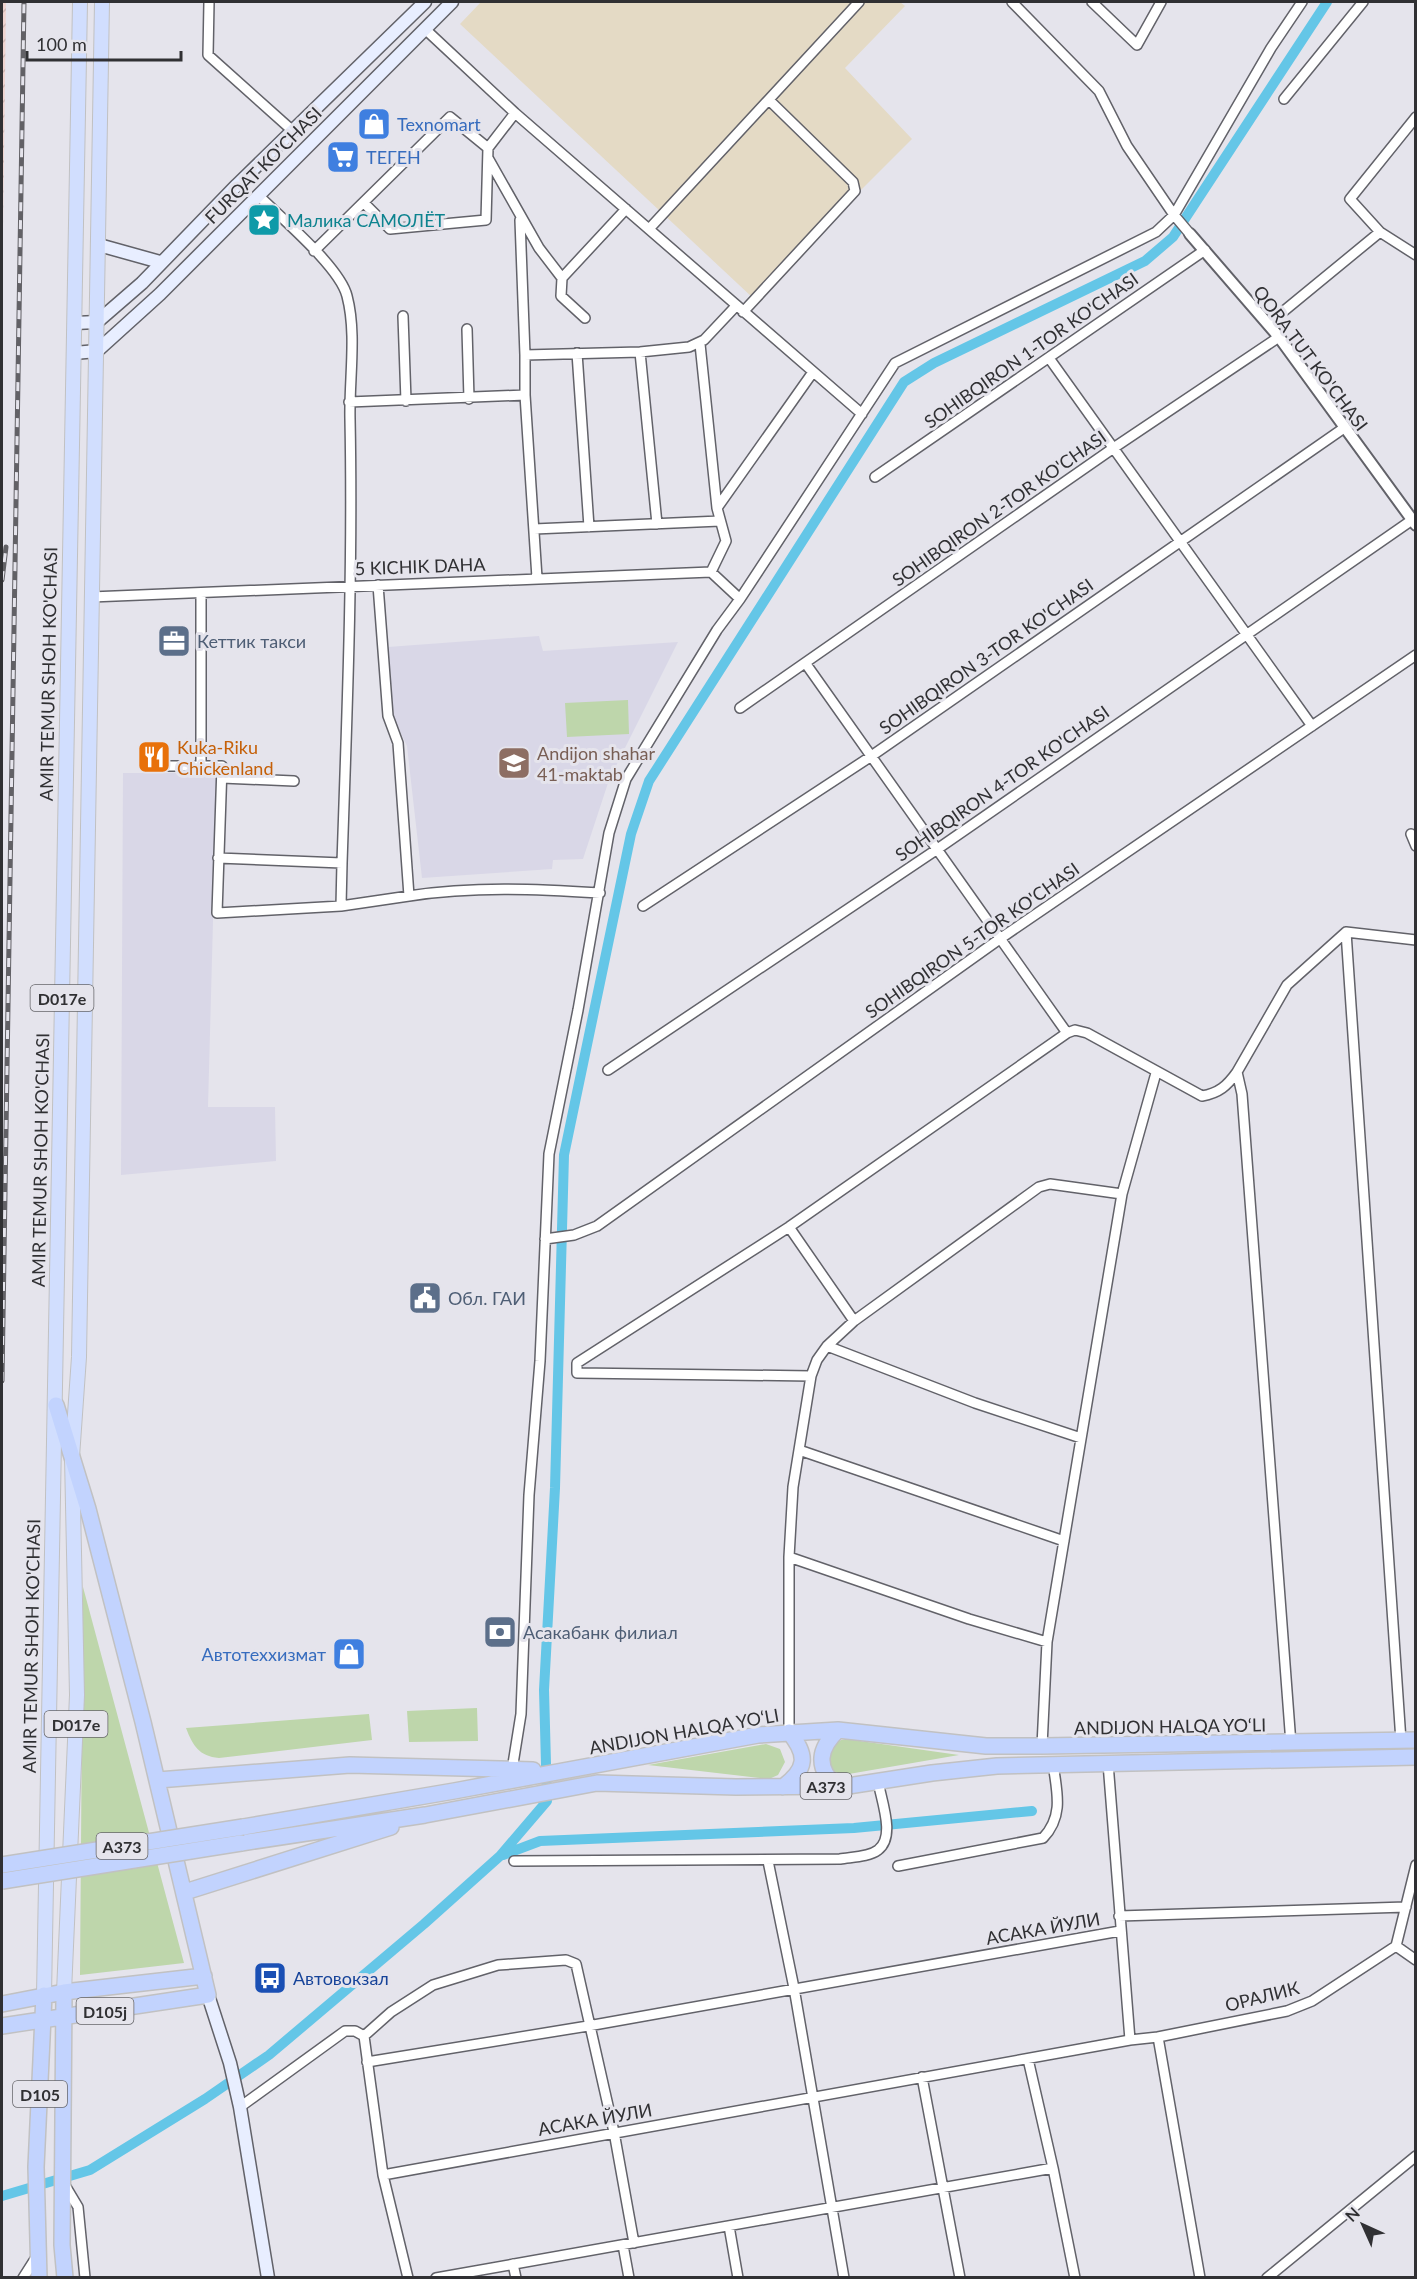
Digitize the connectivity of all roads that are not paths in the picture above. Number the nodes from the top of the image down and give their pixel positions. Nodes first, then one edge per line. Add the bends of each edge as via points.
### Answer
1 (80, 2) edge
2 (102, 2) edge
3 (209, 2) edge
4 (425, 2) edge
5 (452, 2) edge
6 (859, 2) edge
7 (1012, 2) edge
8 (1092, 2) edge
9 (1161, 2) edge
10 (1302, 2) edge
11 (1363, 2) edge
12 (425, 29) junction
13 (1284, 99) dead end
14 (769, 100) junction
15 (515, 113) junction
16 (1416, 117) edge
17 (294, 132) junction
18 (488, 148) junction
19 (488, 158) junction
20 (258, 195) junction
21 (364, 203) junction
22 (626, 208) junction
23 (1174, 216) junction
24 (520, 217) junction
25 (649, 229) junction
26 (1380, 232) junction
27 (1190, 234) joint
28 (99, 245) junction
29 (1206, 250) junction
30 (314, 251) junction
31 (1416, 255) edge
32 (160, 262) junction
33 (562, 278) junction
34 (740, 309) junction
35 (403, 316) dead end
36 (585, 318) dead end
37 (97, 322) junction
38 (75, 323) junction
39 (1268, 324) junction
40 (467, 329) dead end
41 (1279, 337) junction
42 (700, 344) junction
43 (97, 351) junction
44 (640, 352) junction
45 (74, 353) junction
46 (577, 353) junction
47 (525, 355) junction
48 (1049, 358) junction
49 (813, 372) junction
50 (525, 395) junction
51 (469, 399) junction
52 (406, 400) junction
53 (349, 402) junction
54 (862, 414) junction
55 (1344, 428) junction
56 (1115, 447) junction
57 (875, 477) dead end
58 (717, 508) junction
59 (720, 521) junction
60 (1414, 523) edge
61 (657, 524) junction
62 (589, 527) junction
63 (534, 530) junction
64 (1180, 541) junction
65 (711, 573) junction
66 (537, 578) junction
67 (378, 585) junction
68 (349, 586) junction
69 (201, 593) junction
70 (92, 597) junction
71 (740, 599) junction
72 (1246, 634) junction
73 (1416, 655) edge
74 (806, 663) junction
75 (740, 708) dead end
76 (1312, 726) junction
77 (870, 757) junction
78 (151, 766) dead end
79 (201, 766) junction
80 (222, 778) junction
81 (294, 782) dead end
82 (1411, 834) dead end
83 (1416, 846) edge
84 (936, 850) junction
85 (218, 858) junction
86 (342, 863) junction
87 (600, 893) junction
88 (409, 896) junction
89 (341, 906) junction
90 (644, 906) dead end
91 (1346, 933) junction
92 (1001, 938) junction
93 (1416, 940) edge
94 (1067, 1034) junction
95 (608, 1070) dead end
96 (1237, 1072) junction
97 (1156, 1073) junction
98 (1122, 1194) junction
99 (789, 1227) junction
100 (548, 1239) junction
101 (854, 1321) junction
102 (827, 1346) junction
103 (811, 1376) junction
104 (56, 1406) junction
105 (1082, 1438) junction
106 (799, 1450) junction
107 (72, 1457) junction
108 (1064, 1541) junction
109 (789, 1557) junction
110 (1047, 1642) junction
111 (838, 1730) junction
112 (789, 1732) junction
113 (1408, 1740) edge
114 (1291, 1744) junction
115 (1042, 1746) junction
116 (1416, 1757) edge
117 (1108, 1763) junction
118 (1053, 1764) junction
119 (512, 1770) junction
120 (566, 1771) junction
121 (158, 1780) junction
122 (878, 1781) junction
123 (836, 1786) junction
124 (783, 1787) junction
125 (425, 1815) junction
126 (514, 1861) dead end
127 (768, 1861) junction
128 (2, 1865) edge
129 (1416, 1865) edge
130 (898, 1866) dead end
131 (2, 1881) edge
132 (185, 1892) junction
133 (1406, 1907) junction
134 (1119, 1916) junction
135 (1120, 1931) junction
136 (1396, 1946) junction
137 (1416, 1960) edge
138 (204, 1976) junction
139 (794, 1988) junction
140 (64, 1992) junction
141 (44, 1995) junction
142 (208, 1995) junction
143 (2, 2004) edge
144 (63, 2018) junction
145 (44, 2021) junction
146 (2, 2026) edge
147 (588, 2026) junction
148 (364, 2036) junction
149 (1158, 2037) junction
150 (1130, 2040) junction
151 (1028, 2058) junction
152 (367, 2062) junction
153 (922, 2077) junction
154 (813, 2097) junction
155 (239, 2103) junction
156 (614, 2132) junction
157 (1416, 2156) edge
158 (1053, 2168) junction
159 (383, 2175) junction
160 (63, 2181) junction
161 (943, 2188) junction
162 (832, 2207) junction
163 (729, 2226) junction
164 (634, 2242) junction
165 (623, 2244) junction
166 (513, 2264) junction
167 (35, 2267) edge
168 (23, 2277) edge
169 (65, 2277) edge
170 (85, 2277) edge
171 (268, 2277) edge
172 (408, 2277) edge
173 (436, 2277) edge
174 (516, 2277) edge
175 (629, 2277) edge
176 (738, 2277) edge
177 (844, 2277) edge
178 (960, 2277) edge
179 (1075, 2277) edge
180 (1200, 2277) edge
181 (1267, 2277) edge

1 - 38 main road, AMIR TEMUR SHOH KO'CHASI / D017e
2 - 28 main road, D017e
3 - 17 street via 208,56
4 - 17 main road, FURQAT KO'CHASI
5 - 12 main road, FURQAT KO'CHASI
6 - 14 street
7 - 23 street, QORA TUT KO'CHASI via 1099,91 1127,146
8 - 9 street via 1137,45
10 - 23 street
11 - 13 street
12 - 15 street
12 - 20 main road, FURQAT KO'CHASI
14 - 25 street
14 - 34 street via 853,182 855,191
15 - 18 street
15 - 22 street
16 - 26 street via 1350,199
17 - 32 main road, FURQAT KO'CHASI
18 - 19 street
18 - 21 street via 450,117
19 - 21 street via 486,220 390,229
19 - 24 street
20 - 30 street
20 - 43 main road, FURQAT KO'CHASI
21 - 30 street
22 - 25 street
22 - 33 street
23 - 27 street, QORA TUT KO'CHASI
23 - 54 street via 1156,232 895,363
24 - 33 street
24 - 47 street
25 - 34 street
26 - 31 street
26 - 39 street
27 - 29 street, QORA TUT KO'CHASI
28 - 32 main road
28 - 37 main road, D017e
29 - 39 street, QORA TUT KO'CHASI
29 - 48 street, SOHIBQIRON 1-TOR KO'CHASI
30 - 53 street via 342,283 347,297
32 - 37 main road, FURQAT KO'CHASI
33 - 36 street via 561,296
34 - 42 street
34 - 49 street
35 - 52 street
37 - 38 main road
37 - 43 main road, D017e
38 - 45 main road, AMIR TEMUR SHOH KO'CHASI / D017e
39 - 41 street, QORA TUT KO'CHASI
40 - 51 street
41 - 55 street, QORA TUT KO'CHASI
41 - 56 street, SOHIBQIRON 2-TOR KO'CHASI
42 - 44 street
42 - 58 street
43 - 45 main road
43 - 70 main road, D017e
44 - 46 street
44 - 61 street
45 - 104 main road, AMIR TEMUR SHOH KO'CHASI / D017e
46 - 47 street
46 - 62 street
47 - 50 street
48 - 56 street
48 - 57 street, SOHIBQIRON 1-TOR KO'CHASI
49 - 54 street
49 - 58 street
50 - 51 street
50 - 63 street
51 - 52 street
52 - 53 street
53 - 68 street
54 - 71 street
55 - 60 street, QORA TUT KO'CHASI
55 - 64 street, SOHIBQIRON 3-TOR KO'CHASI
56 - 64 street
56 - 74 street, SOHIBQIRON 2-TOR KO'CHASI
58 - 59 street
59 - 61 street
59 - 65 street via 726,541
60 - 72 street, SOHIBQIRON 4-TOR KO'CHASI
61 - 62 street
62 - 63 street
63 - 66 street
64 - 72 street
64 - 77 street, SOHIBQIRON 3-TOR KO'CHASI
65 - 66 street, 5 KICHIK DAHA
65 - 71 street
66 - 67 street, 5 KICHIK DAHA
67 - 68 street, 5 KICHIK DAHA
67 - 88 street via 388,716 398,744
68 - 69 street, 5 KICHIK DAHA
68 - 86 street
69 - 70 street, 5 KICHIK DAHA
69 - 79 street
70 - 107 main road, D017e via 79,1357
71 - 87 street via 626,779 609,833
72 - 76 street
72 - 84 street, SOHIBQIRON 4-TOR KO'CHASI
73 - 76 street, SOHIBQIRON 5-TOR KO'CHASI
74 - 75 street, SOHIBQIRON 2-TOR KO'CHASI
74 - 77 street
76 - 92 street, SOHIBQIRON 5-TOR KO'CHASI
77 - 84 street
77 - 90 street, SOHIBQIRON 3-TOR KO'CHASI
78 - 79 street
79 - 80 street via 222,766
80 - 81 street
80 - 85 street
82 - 83 street
84 - 92 street
84 - 95 street, SOHIBQIRON 4-TOR KO'CHASI
85 - 86 street
85 - 89 street via 217,913
86 - 89 street
87 - 88 street via 490,888
87 - 100 street via 549,1154
88 - 89 street
91 - 93 street
91 - 96 street via 1287,985
91 - 113 street
92 - 94 street
92 - 100 street, SOHIBQIRON 5-TOR KO'CHASI via 597,1226
94 - 97 street via 1075,1030 1087,1033
94 - 99 street
96 - 97 street via 1220,1090 1202,1096
96 - 114 street via 1243,1106
97 - 98 street
98 - 101 street via 1050,1184 1039,1187
98 - 105 street
99 - 101 street
99 - 103 street via 577,1363 577,1373
100 - 119 street via 529,1495 521,1714
101 - 102 street
102 - 103 street
102 - 105 street via 975,1403
103 - 106 street
104 - 107 highway
104 - 141 main road, AMIR TEMUR SHOH KO'CHASI / D017e
105 - 108 street
106 - 108 street
106 - 109 street
107 - 121 highway
107 - 140 main road, D017e via 77,1695
108 - 110 street
109 - 110 street
109 - 112 street
110 - 115 street
111 - 112 highway, ANDIJON HALQA YO‘LI / A373
111 - 115 highway, ANDIJON HALQA YO‘LI / A373 via 986,1746
111 - 123 highway via 820,1758 828,1779
112 - 120 highway, ANDIJON HALQA YO‘LI / A373
112 - 124 highway via 801,1748 802,1764
113 - 114 highway, ANDIJON HALQA YO‘LI / A373
114 - 115 highway, ANDIJON HALQA YO‘LI / A373
116 - 117 highway, ANDIJON HALQA YO‘LI / A373
117 - 118 highway, ANDIJON HALQA YO‘LI / A373
117 - 134 street, АСАКА ЙУЛИ
118 - 122 highway, ANDIJON HALQA YO‘LI / A373 via 986,1767
118 - 130 street via 1058,1803 1053,1827 1043,1838
119 - 120 highway
119 - 121 highway via 350,1765
120 - 128 highway, ANDIJON HALQA YO‘LI / A373, bridge
121 - 132 highway
122 - 123 highway, ANDIJON HALQA YO‘LI / A373
122 - 127 street via 887,1833 877,1852 840,1859
123 - 124 highway, ANDIJON HALQA YO‘LI / A373
124 - 125 highway, ANDIJON HALQA YO‘LI / A373 via 597,1782
125 - 131 highway, ANDIJON HALQA YO‘LI / A373, bridge
125 - 132 highway
126 - 127 street
127 - 139 street
129 - 133 street
132 - 138 highway
133 - 134 street
133 - 136 street
134 - 135 street, АСАКА ЙУЛИ
135 - 139 street, АСАКА ЙУЛИ
135 - 150 street, АСАКА ЙУЛИ
136 - 137 street
136 - 149 street, ОРАЛИК via 1312,2001 1287,2011
138 - 140 highway, D105j
138 - 142 highway
139 - 147 street, АСАКА ЙУЛИ
139 - 154 street
140 - 141 highway
140 - 144 highway, D105
141 - 143 highway
141 - 145 highway, D105
142 - 144 highway, D105j
142 - 155 main road
144 - 145 highway, D105j
144 - 160 highway, D105
145 - 146 highway, D105j
145 - 167 highway, D105
147 - 148 street via 576,1964 566,1960 498,1965 433,1985 391,2012
147 - 152 street, АСАКА ЙУЛИ
147 - 156 street
148 - 152 street
148 - 155 street via 345,2031
149 - 150 street, АСАКА ЙУЛИ
149 - 180 street
150 - 151 street, АСАКА ЙУЛИ
151 - 153 street, АСАКА ЙУЛИ
151 - 158 street
152 - 159 street
153 - 154 street, АСАКА ЙУЛИ
153 - 161 street
154 - 156 street, АСАКА ЙУЛИ
154 - 162 street
155 - 171 main road
156 - 159 street, АСАКА ЙУЛИ
156 - 164 street
157 - 181 street
158 - 161 street
158 - 179 street
159 - 172 street
160 - 169 highway, D105
160 - 170 street via 78,2207
161 - 162 street
161 - 178 street
162 - 163 street
162 - 177 street
163 - 164 street
163 - 176 street
164 - 165 street
165 - 166 street
165 - 175 street
166 - 173 street
166 - 174 street
167 - 168 street

